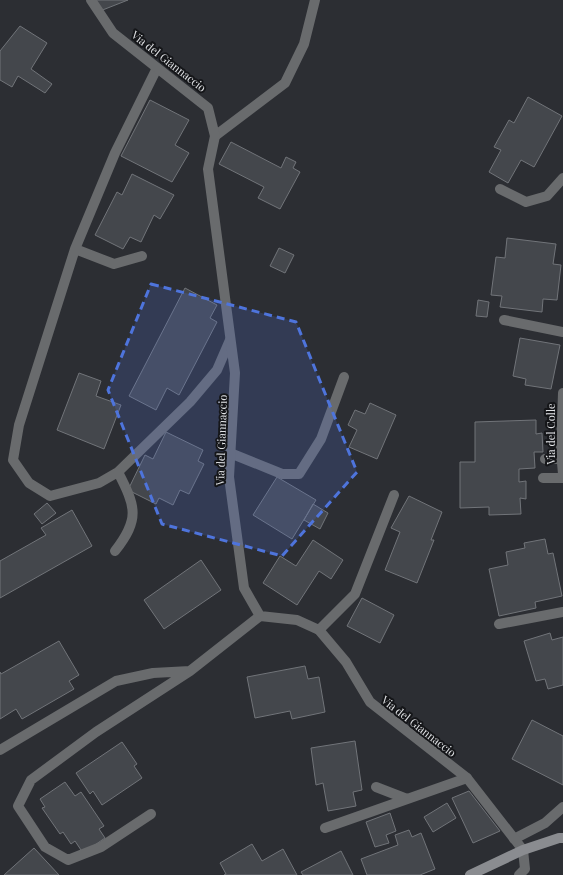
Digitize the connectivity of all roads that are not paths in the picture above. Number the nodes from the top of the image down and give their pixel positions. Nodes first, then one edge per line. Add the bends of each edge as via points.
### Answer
1 (91, 0) edge
2 (315, 0) edge
3 (157, 68) junction
4 (215, 136) junction
5 (563, 178) edge
6 (500, 190) dead end
7 (75, 249) junction
8 (142, 256) dead end
9 (504, 320) dead end
10 (563, 332) edge
11 (230, 340) junction
12 (344, 377) dead end
13 (563, 393) edge
14 (230, 453) junction
15 (545, 459) dead end
16 (562, 459) edge
17 (118, 472) junction
18 (563, 474) edge
19 (543, 478) dead end
20 (563, 478) edge
21 (394, 495) dead end
22 (115, 551) dead end
23 (563, 612) edge
24 (260, 616) junction
25 (499, 624) dead end
26 (318, 630) junction
27 (190, 671) junction
28 (0, 750) edge
29 (467, 778) junction
30 (376, 787) dead end
31 (407, 800) junction
32 (563, 807) edge
33 (151, 814) dead end
34 (325, 828) dead end
35 (563, 838) edge
36 (514, 839) junction
37 (523, 850) junction
38 (470, 875) edge
39 (519, 875) edge

1 - 3 street, Via del Giannaccio via 113,33
2 - 4 street via 304,44 285,83
3 - 4 street, Via del Giannaccio via 208,108
3 - 7 street via 115,153
4 - 11 street, Via del Giannaccio via 208,169
5 - 6 street via 547,196 526,202
7 - 8 street via 114,264
7 - 17 street via 19,425 13,460 29,483 50,496 99,483
9 - 10 street
11 - 14 street, Via del Giannaccio via 235,373
11 - 17 street via 213,375 190,402
12 - 14 street via 321,439 299,474 282,474
13 - 16 street, Via del Colle
14 - 24 street, Via del Giannaccio via 229,477 244,588
15 - 16 street
16 - 18 street, Via del Colle
17 - 22 street via 131,496 133,517 128,534
19 - 20 street
21 - 26 street via 355,594
23 - 25 street
24 - 26 street, Via del Giannaccio via 297,620
24 - 27 street
26 - 29 street, Via del Giannaccio via 346,662 370,702
27 - 28 street via 154,673 116,681
27 - 33 street via 96,732 31,780 18,806 45,847 68,860 101,847
29 - 31 street
29 - 36 street, Via del Giannaccio
30 - 31 street
31 - 34 street
32 - 36 street via 545,823
35 - 37 street
36 - 37 street, Via del Giannaccio
37 - 38 street
37 - 39 street via 525,869

